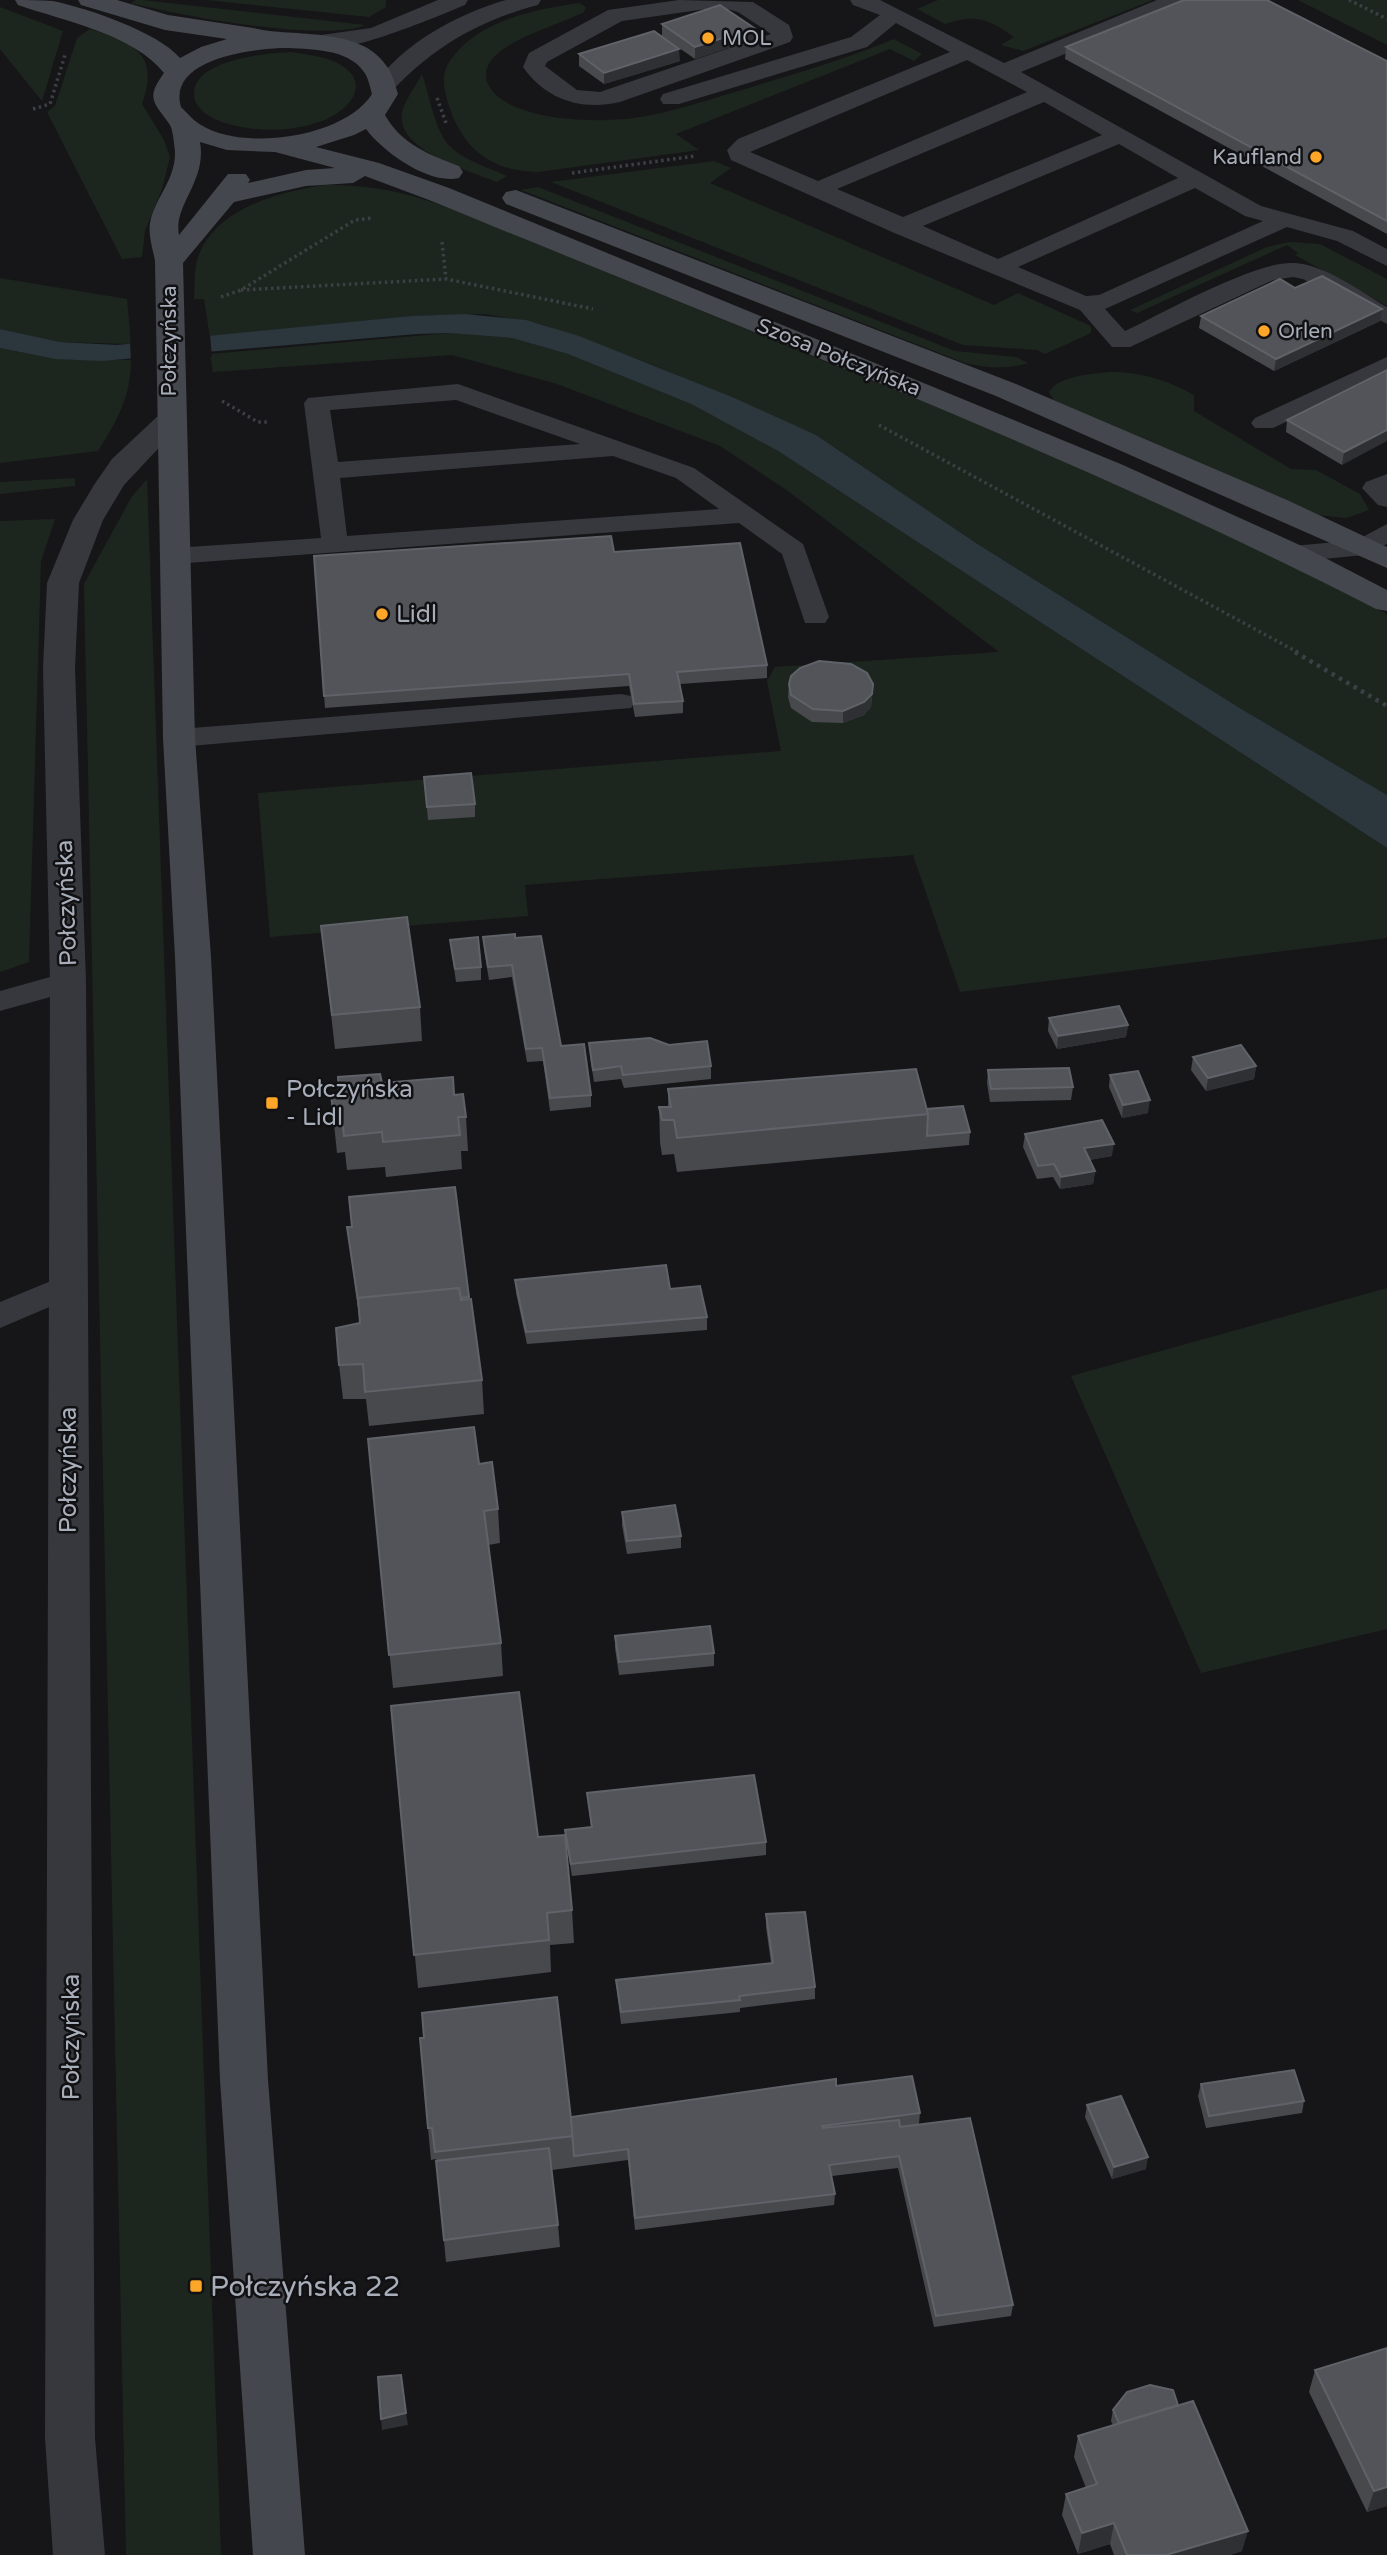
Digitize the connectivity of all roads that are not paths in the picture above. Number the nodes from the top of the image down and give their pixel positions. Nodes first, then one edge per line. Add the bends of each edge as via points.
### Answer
1 (27, 0) edge
2 (90, 0) edge
3 (530, 0) edge
4 (1176, 0) edge
5 (444, 2) edge
6 (880, 5) edge
7 (612, 7) edge
8 (475, 18) junction
9 (579, 35) junction
10 (648, 35) edge
11 (283, 40) junction
12 (314, 43) junction
13 (601, 48) edge
14 (968, 52) junction
15 (678, 55) edge
16 (698, 68) junction
17 (633, 69) edge
18 (1003, 71) junction
19 (178, 73) junction
20 (655, 83) junction
21 (384, 86) junction
22 (1045, 93) junction
23 (612, 97) junction
24 (372, 114) junction
25 (184, 125) junction
26 (1119, 136) junction
27 (277, 146) junction
28 (388, 176) junction
29 (1196, 179) junction
30 (815, 190) junction
31 (221, 197) junction
32 (1284, 220) junction
33 (900, 227) junction
34 (1387, 259) edge
35 (169, 261) junction
36 (997, 268) junction
37 (1088, 304) junction
38 (1387, 317) edge
39 (1387, 364) edge
40 (170, 420) junction
41 (1264, 423) dead end
42 (620, 449) junction
43 (327, 471) junction
44 (1387, 482) edge
45 (1387, 499) edge
46 (747, 515) junction
47 (335, 545) junction
48 (1379, 546) edge
49 (1293, 554) junction
50 (174, 556) junction
51 (1387, 602) edge
52 (815, 617) dead end
53 (621, 702) dead end
54 (179, 738) junction
55 (68, 982) junction
56 (0, 1001) edge
57 (68, 1286) junction
58 (0, 1316) edge
59 (79, 2555) edge
60 (279, 2555) edge

1 - 19 main road via 142,40 161,52
2 - 11 main road via 165,22
3 - 8 lane
4 - 18 lane
5 - 8 lane
5 - 12 lane via 376,34
6 - 14 lane
6 - 23 lane via 868,38 668,100
7 - 9 lane
7 - 10 lane
7 - 16 lane via 729,2 745,6 783,34 773,43
8 - 21 lane via 429,42
9 - 13 lane
9 - 23 lane via 537,58 534,67 571,97 589,102
11 - 12 main road
11 - 19 main road via 216,51
12 - 21 main road via 367,61 381,75
14 - 18 lane
14 - 30 lane via 738,150 745,160
15 - 16 lane
16 - 20 lane
17 - 20 lane
18 - 22 lane
19 - 25 main road via 166,97 169,109
20 - 23 lane
21 - 24 main road via 382,100
22 - 26 lane
22 - 30 lane
24 - 27 main road via 328,137
24 - 48 main road, Szosa Połczyńska via 385,138 418,160 1006,390
25 - 27 main road via 230,143
25 - 35 main road, Połczyńska via 187,172 163,224
26 - 29 lane
26 - 33 lane
27 - 28 main road, Szosa Połczyńska
27 - 31 main road, Połczyńska
28 - 31 main road via 306,178
28 - 49 main road, Szosa Połczyńska via 979,414
29 - 32 lane via 1253,211
29 - 36 lane
30 - 33 lane
31 - 35 main road, Połczyńska via 200,229
32 - 34 lane via 1345,236
32 - 37 lane via 1104,302
33 - 36 lane
35 - 40 main road, Połczyńska
36 - 37 lane
37 - 38 lane via 1121,342 1267,274 1293,270 1311,274
39 - 41 lane
40 - 50 main road, Połczyńska
40 - 55 street, Połczyńska via 109,485 88,520 63,583 59,668
42 - 43 lane
42 - 43 lane via 458,392 317,403
42 - 46 lane via 685,473
43 - 47 lane
44 - 45 lane via 1375,488
46 - 47 lane
46 - 52 lane via 799,557
47 - 50 lane
48 - 49 lane
49 - 51 main road, Szosa Połczyńska
50 - 54 main road, Połczyńska
53 - 54 lane
54 - 60 main road, Połczyńska via 244,2080
55 - 56 lane
55 - 57 street, Połczyńska
57 - 58 lane
57 - 59 street, Połczyńska via 70,2438

